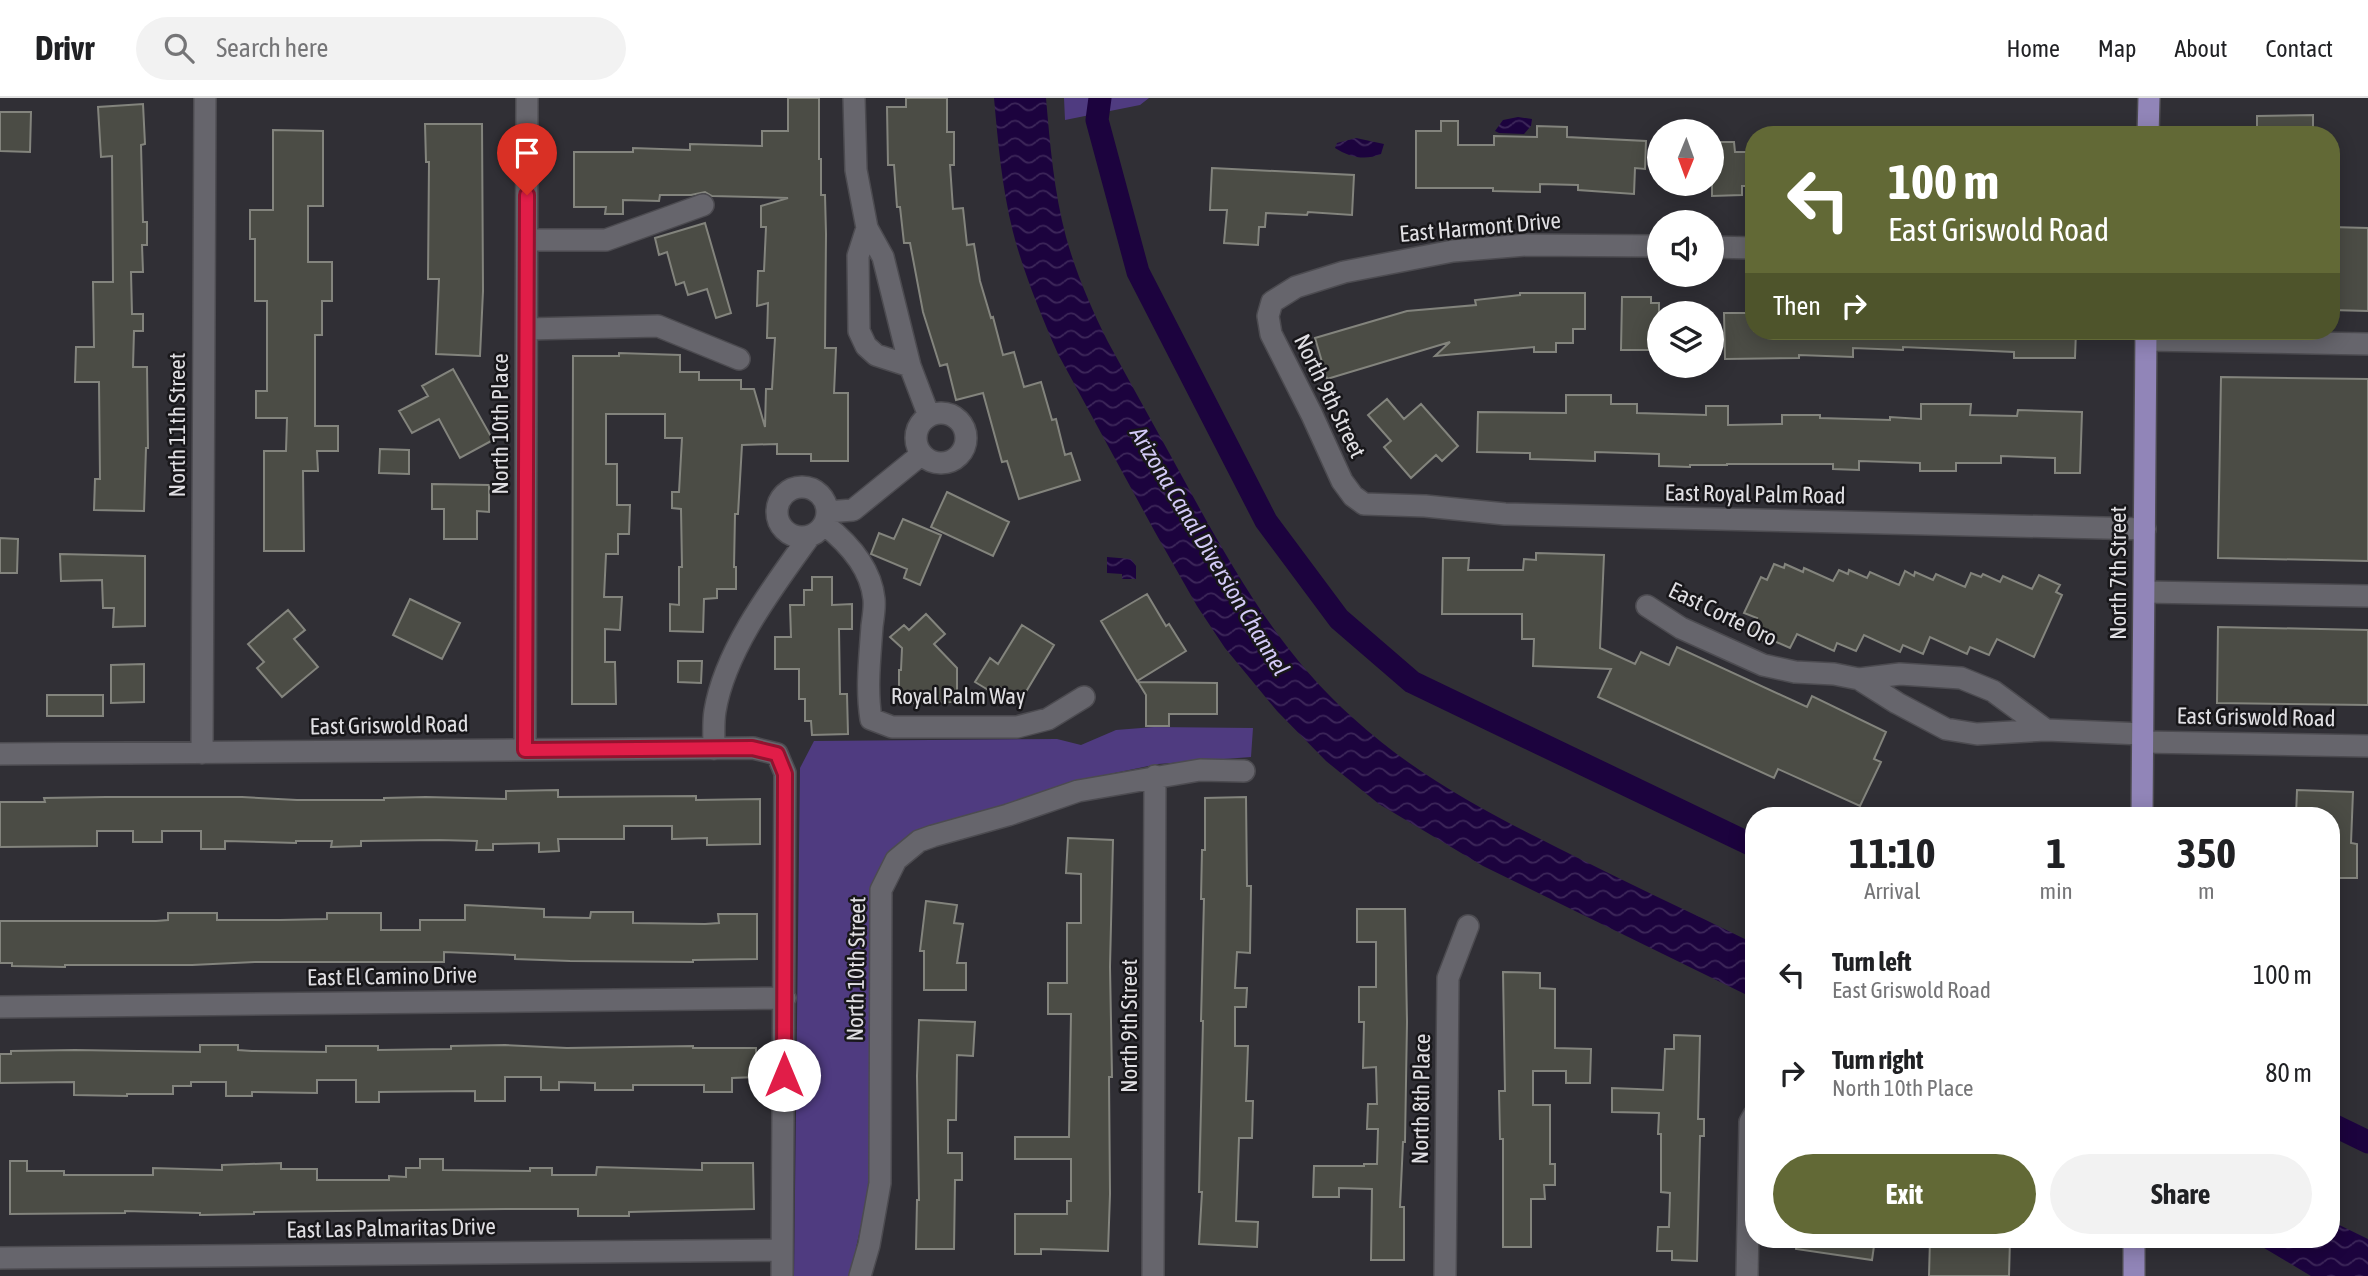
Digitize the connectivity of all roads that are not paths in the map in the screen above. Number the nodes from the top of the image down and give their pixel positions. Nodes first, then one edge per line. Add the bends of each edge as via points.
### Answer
1 (205, 98) edge
2 (527, 98) edge
3 (854, 98) edge
4 (2149, 98) edge
5 (2148, 126) edge
6 (704, 205) dead end
7 (867, 228) junction
8 (527, 240) junction
9 (1647, 246) edge
10 (1724, 247) edge
11 (1745, 248) edge
12 (1272, 302) joint
13 (527, 329) junction
14 (2146, 340) edge
15 (2269, 340) edge
16 (2368, 344) edge
17 (739, 359) dead end
18 (910, 366) junction
19 (929, 416) junction
20 (922, 454) junction
21 (1364, 504) joint
22 (820, 524) junction
23 (2145, 529) junction
24 (2145, 592) junction
25 (2368, 596) edge
26 (1647, 606) dead end
27 (1859, 679) junction
28 (1084, 697) dead end
29 (2046, 730) junction
30 (2143, 738) junction
31 (2368, 746) edge
32 (714, 749) junction
33 (525, 750) junction
34 (202, 753) junction
35 (0, 754) edge
36 (1244, 771) dead end
37 (1155, 776) junction
38 (2141, 807) edge
39 (1468, 926) dead end
40 (785, 998) junction
41 (0, 1007) edge
42 (1748, 1248) edge
43 (2134, 1248) edge
44 (782, 1250) junction
45 (0, 1258) edge
46 (782, 1276) edge
47 (860, 1276) edge
48 (1153, 1276) edge
49 (1445, 1276) edge
50 (1747, 1276) edge
51 (2134, 1276) edge

1 - 34 street, North 11th Street
2 - 8 street, North 10th Place
3 - 7 street via 856,170
4 - 5 main road
6 - 8 street via 606,240
7 - 18 street via 883,257
7 - 18 street via 858,256 859,331 876,355
8 - 13 street, North 10th Place
9 - 12 street, East Harmont Drive via 1526,245 1453,251 1344,272 1296,287
10 - 11 street
12 - 21 street, North 9th Street via 1268,316 1271,334 1342,481
13 - 17 street via 658,326
13 - 33 street, North 10th Place
14 - 23 main road, North 7th Street
15 - 16 street
18 - 19 street
19 - 20 street via 916,433
19 - 20 street via 944,413 958,419 966,432 965,447 956,459 942,464
20 - 22 street via 853,510
21 - 23 street, East Royal Palm Road via 1506,514
22 - 28 street, Royal Palm Way via 852,550 872,589 871,719 892,727 1017,727 1048,719
22 - 32 street via 754,619 727,667 714,715
23 - 24 main road, North 7th Street
24 - 25 street
24 - 30 main road, North 7th Street
26 - 27 street, East Corte Oro via 1681,628 1763,665
27 - 29 street, East Corte Oro via 1946,729 1977,734
27 - 29 street, East Corte Oro via 1900,674 1961,678 1993,691
29 - 30 street, East Corte Oro
30 - 31 street, East Griswold Road
30 - 38 main road, North 7th Street
32 - 33 street, East Griswold Road
32 - 40 street, East Griswold Road via 752,748 777,754 785,774
33 - 34 street, East Griswold Road
34 - 35 street, East Griswold Road
36 - 37 street, North 10th Street
37 - 47 street, North 10th Street via 1078,791 933,836 896,860 881,890 880,1184
37 - 48 street, North 9th Street
39 - 49 street, North 8th Place via 1448,978
40 - 41 street, East El Camino Drive
40 - 44 street
42 - 50 street
43 - 51 main road
44 - 45 street, East Las Palmaritas Drive
44 - 46 street

